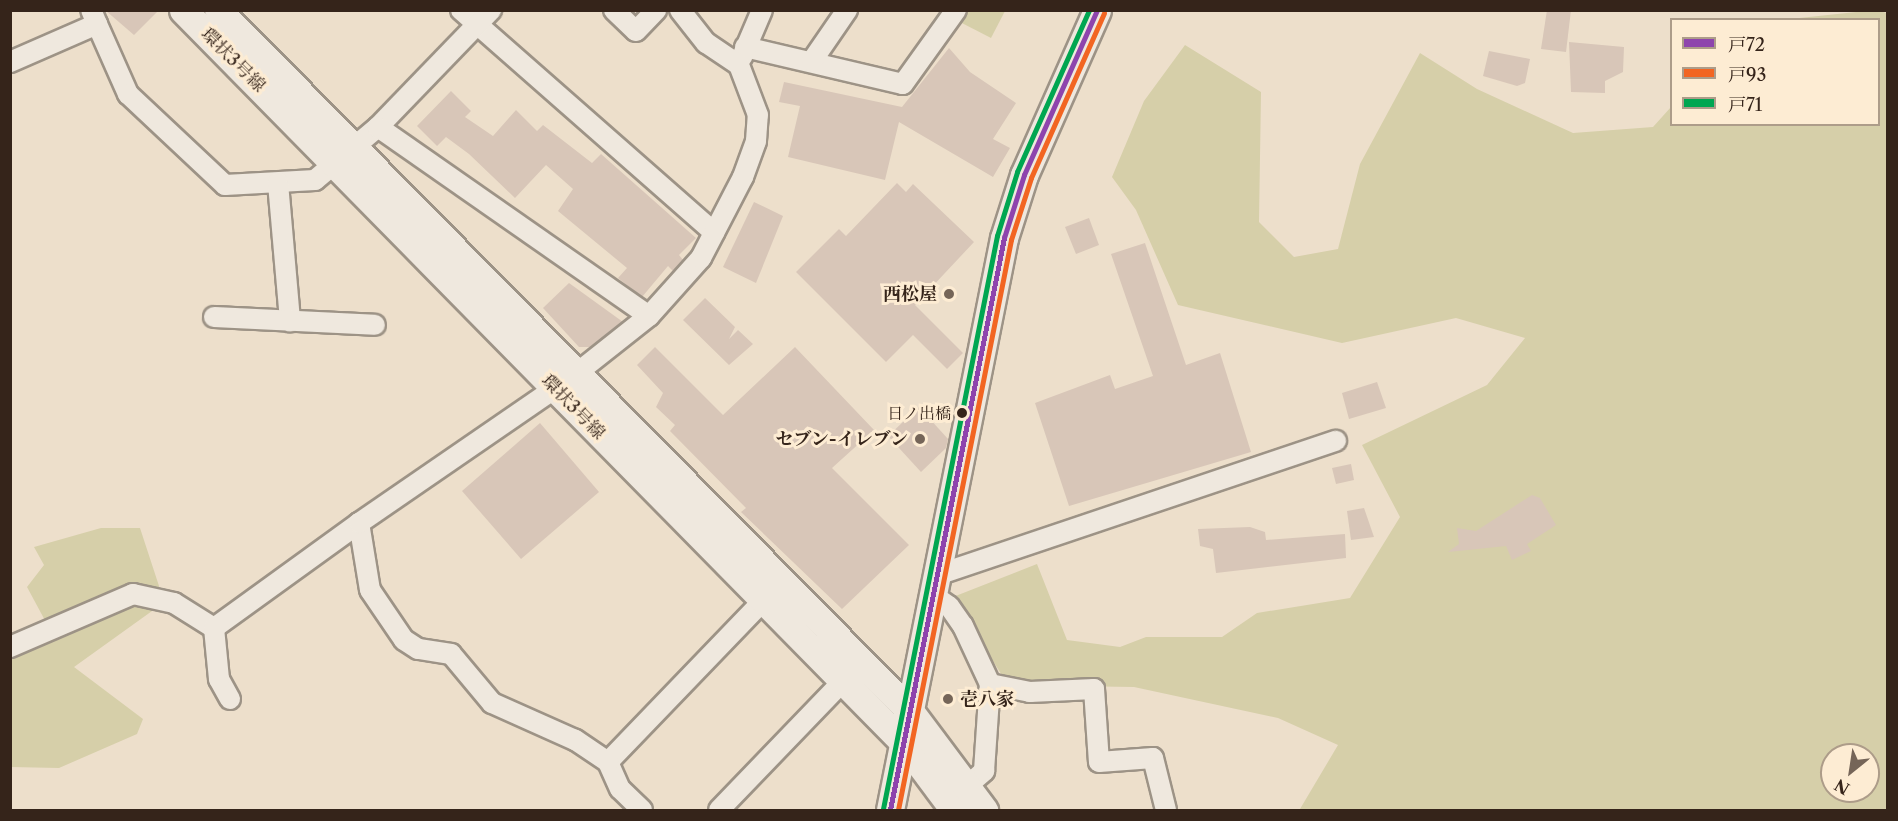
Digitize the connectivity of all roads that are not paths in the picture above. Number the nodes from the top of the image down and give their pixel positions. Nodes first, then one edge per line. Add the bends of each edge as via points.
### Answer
1 (183, 10) edge
2 (218, 10) edge
3 (461, 10) edge
4 (491, 10) edge
5 (614, 10) edge
6 (656, 10) edge
7 (680, 10) edge
8 (762, 10) edge
9 (848, 10) edge
10 (956, 10) edge
11 (1097, 10) edge
12 (94, 17) edge
13 (477, 25) junction
14 (742, 56) junction
15 (812, 61) junction
16 (10, 62) edge
17 (378, 127) junction
18 (345, 155) junction
19 (278, 183) junction
20 (714, 232) junction
21 (214, 316) dead end
22 (649, 316) junction
23 (290, 321) junction
24 (375, 325) dead end
25 (566, 380) junction
26 (1336, 441) dead end
27 (359, 523) junction
28 (935, 585) junction
29 (762, 602) junction
30 (214, 628) junction
31 (10, 647) edge
32 (842, 682) junction
33 (990, 684) junction
34 (230, 699) dead end
35 (910, 711) junction
36 (904, 743) junction
37 (608, 762) junction
38 (967, 786) junction
39 (642, 810) edge
40 (719, 810) edge
41 (890, 810) edge
42 (954, 810) edge
43 (984, 810) edge
44 (1166, 810) edge

1 - 18 street, 環状3号線
2 - 18 street, 環状3号線
3 - 13 street
4 - 13 street
5 - 6 street via 636,31
7 - 14 street via 706,44
8 - 14 street
9 - 15 street
10 - 15 street via 903,84
11 - 28 street via 1024,175 1004,238
12 - 16 street
12 - 19 street via 128,94 225,185
13 - 17 street
13 - 20 street
14 - 15 street
14 - 20 street via 758,115 756,141
17 - 18 street
17 - 22 street
18 - 19 street via 315,180
18 - 25 street, 環状3号線
19 - 23 street
20 - 22 street via 701,258
21 - 23 street
22 - 25 street
23 - 24 street
25 - 27 street
25 - 29 street, 環状3号線
25 - 35 street, 環状3号線
26 - 28 street
27 - 30 street
27 - 37 street via 370,590 404,640 418,649 451,654 492,703 575,740
28 - 33 street via 963,626
28 - 35 street
29 - 32 street, 環状3号線
29 - 37 street
30 - 31 street via 174,603 133,594
30 - 34 street via 219,679
32 - 36 street, 環状3号線
32 - 40 street
33 - 38 street via 984,771
33 - 44 street via 1030,692 1094,689 1099,762 1153,758
35 - 36 street
35 - 38 street, 環状3号線
36 - 41 street
36 - 42 street, 環状3号線
37 - 39 street via 620,789
38 - 43 street, 環状3号線

